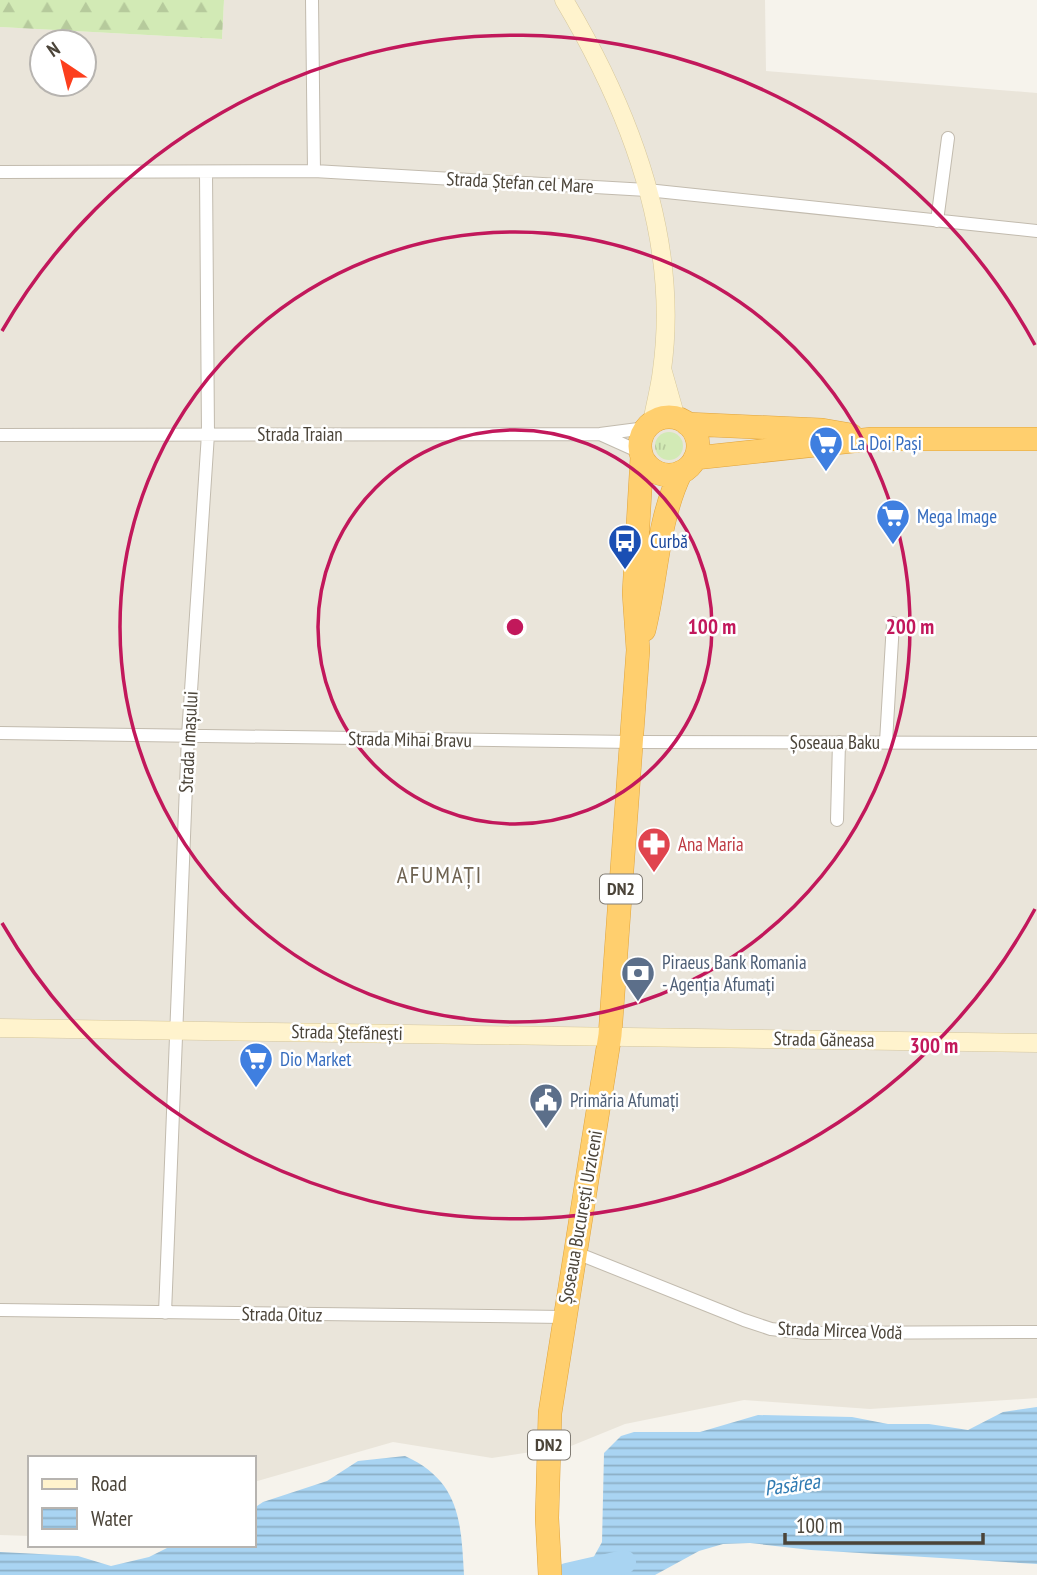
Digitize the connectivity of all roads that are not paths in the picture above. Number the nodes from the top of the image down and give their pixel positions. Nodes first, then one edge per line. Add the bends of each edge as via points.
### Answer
1 (312, 0) edge
2 (564, 0) edge
3 (948, 138) dead end
4 (314, 171) junction
5 (0, 172) edge
6 (206, 172) junction
7 (647, 190) junction
8 (937, 220) junction
9 (1037, 231) edge
10 (662, 369) junction
11 (681, 421) junction
12 (649, 425) junction
13 (208, 434) junction
14 (600, 434) junction
15 (0, 435) edge
16 (872, 439) junction
17 (1037, 439) edge
18 (641, 454) junction
19 (688, 465) junction
20 (893, 623) dead end
21 (639, 650) junction
22 (0, 733) edge
23 (188, 736) junction
24 (632, 742) junction
25 (839, 742) junction
26 (886, 742) junction
27 (1037, 743) edge
28 (837, 820) dead end
29 (0, 1028) edge
30 (175, 1030) junction
31 (610, 1035) junction
32 (1037, 1043) edge
33 (574, 1252) junction
34 (0, 1310) edge
35 (166, 1313) junction
36 (563, 1317) junction
37 (1037, 1332) edge
38 (550, 1575) edge

1 - 4 street
2 - 7 main road via 611,85
3 - 8 street
4 - 6 street, Strada Ștefan cel Mare
4 - 7 street, Strada Ștefan cel Mare
5 - 6 street, Strada Ștefan cel Mare
6 - 13 street, Strada Imașului
7 - 8 street, Strada Ștefan cel Mare
7 - 10 main road via 662,277
8 - 9 street, Strada Ștefan cel Mare
10 - 11 main road
10 - 12 main road
11 - 12 highway
11 - 16 highway via 822,430
11 - 19 highway via 697,440
12 - 14 street, Strada Traian
12 - 18 highway, Șoseaua București Urziceni / DN2 via 642,435
13 - 14 street, Strada Traian
13 - 15 street, Strada Traian
13 - 23 street, Strada Imașului
14 - 18 street, Strada Traian
16 - 17 highway
16 - 19 highway
18 - 19 highway via 647,465 663,474
18 - 21 highway, Șoseaua București Urziceni / DN2 via 634,593
19 - 21 highway, Șoseaua București Urziceni / DN2 via 664,519
20 - 26 street
21 - 24 highway, Șoseaua București Urziceni / DN2
22 - 23 street, Strada Mihai Bravu
23 - 24 street, Strada Mihai Bravu
23 - 30 street, Strada Imașului
24 - 25 street, Șoseaua Baku
24 - 31 highway, Șoseaua București Urziceni / DN2
25 - 26 street, Șoseaua Baku
25 - 28 street
26 - 27 street, Șoseaua Baku
29 - 30 main road, Strada Ștefănești
30 - 31 main road, Strada Ștefănești
30 - 35 street, Strada Imașului
31 - 32 main road, Strada Găneasa
31 - 33 highway, Șoseaua București Urziceni / DN2
33 - 36 highway, Șoseaua București Urziceni / DN2
33 - 37 street, Strada Mircea Vodă via 771,1329 807,1333
34 - 35 street, Strada Oituz
35 - 36 street, Strada Oituz
36 - 38 highway, Șoseaua București Urziceni / DN2 via 550,1413

